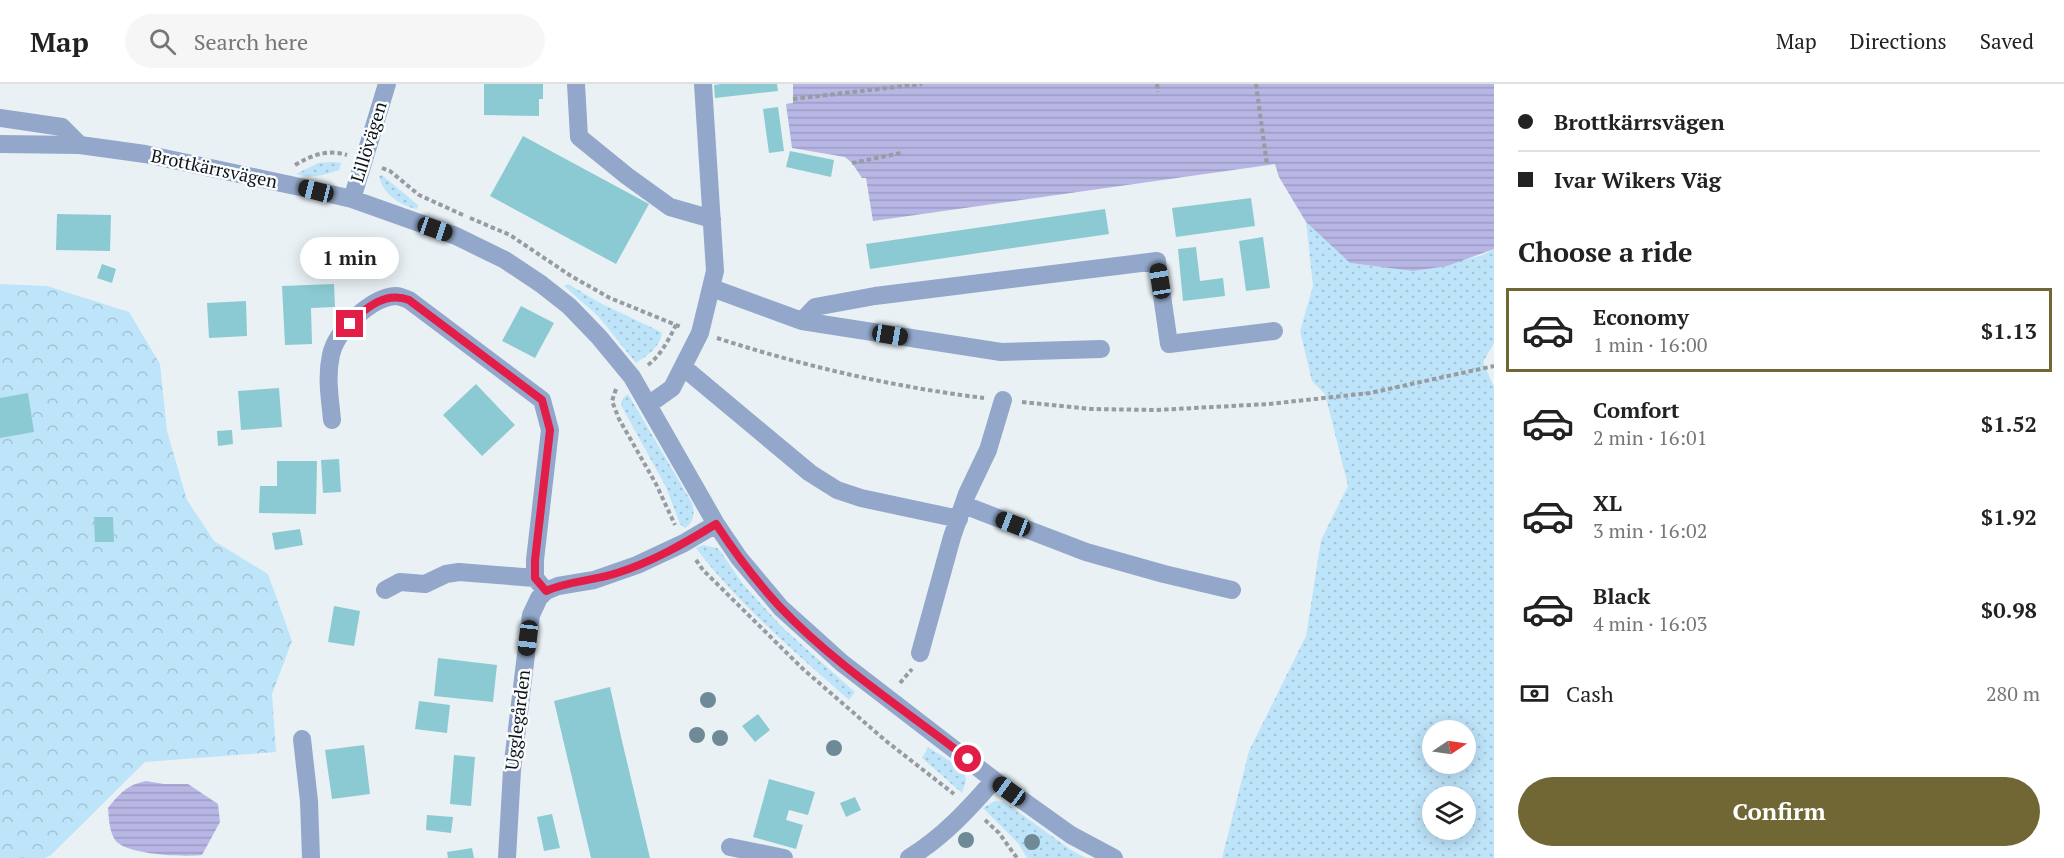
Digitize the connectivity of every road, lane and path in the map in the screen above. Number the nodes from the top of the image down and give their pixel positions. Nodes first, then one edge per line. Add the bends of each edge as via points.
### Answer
1 (387, 84) edge
2 (576, 84) edge
3 (703, 84) edge
4 (913, 84) edge
5 (922, 84) edge
6 (1157, 84) edge
7 (1256, 84) edge
8 (1158, 92) dead end
9 (794, 99) dead end
10 (0, 118) edge
11 (0, 144) edge
12 (80, 145) junction
13 (901, 153) dead end
14 (852, 163) dead end
15 (1267, 165) dead end
16 (352, 200) junction
17 (712, 219) junction
18 (713, 280) junction
19 (610, 298) dead end
20 (802, 321) junction
21 (1274, 331) dead end
22 (700, 333) junction
23 (1101, 349) dead end
24 (1494, 366) edge
25 (683, 367) junction
26 (1003, 400) junction
27 (648, 405) junction
28 (332, 420) dead end
29 (961, 512) junction
30 (716, 524) junction
31 (540, 584) junction
32 (385, 590) dead end
33 (1232, 590) dead end
34 (920, 653) dead end
35 (302, 739) dead end
36 (994, 780) junction
37 (730, 847) dead end
38 (311, 858) edge
39 (507, 858) edge
40 (784, 858) edge
41 (909, 858) edge
42 (1114, 858) edge

1 - 16 street, Lillövägen
2 - 17 street via 579,137 670,207
3 - 17 street
4 - 5 path
4 - 9 path
6 - 8 path
7 - 15 path
10 - 12 street via 62,127
11 - 12 street, Brottkärrsvägen
12 - 16 street, Brottkärrsvägen via 145,154
13 - 14 path
16 - 27 street, Brottkärrsvägen via 456,236 505,260 541,284 599,337 632,377
17 - 18 street
18 - 20 street
18 - 22 street
19 - 22 path
20 - 21 street via 815,307 875,296 1157,261 1169,344
20 - 23 street via 1001,352
22 - 25 street
22 - 26 path via 876,380
24 - 26 path via 1370,393 1269,404 1157,410 1091,409
25 - 27 street via 672,388
25 - 29 street via 837,490 861,498
26 - 29 street via 988,450
27 - 30 street, Brottkärrsvägen
28 - 31 street via 328,383 331,354 337,340 366,308 398,296 409,300 542,400 550,430 535,560
29 - 33 street via 1086,552
29 - 34 street
30 - 31 street via 620,572 558,586
30 - 36 street, Brottkärrsvägen via 761,585 813,638
31 - 32 street via 459,572 425,584 400,582
31 - 39 street, Ugglegården via 529,626 512,770
35 - 38 street
36 - 41 street via 932,844
36 - 42 street, Brottkärrsvägen via 1071,835
37 - 40 street

